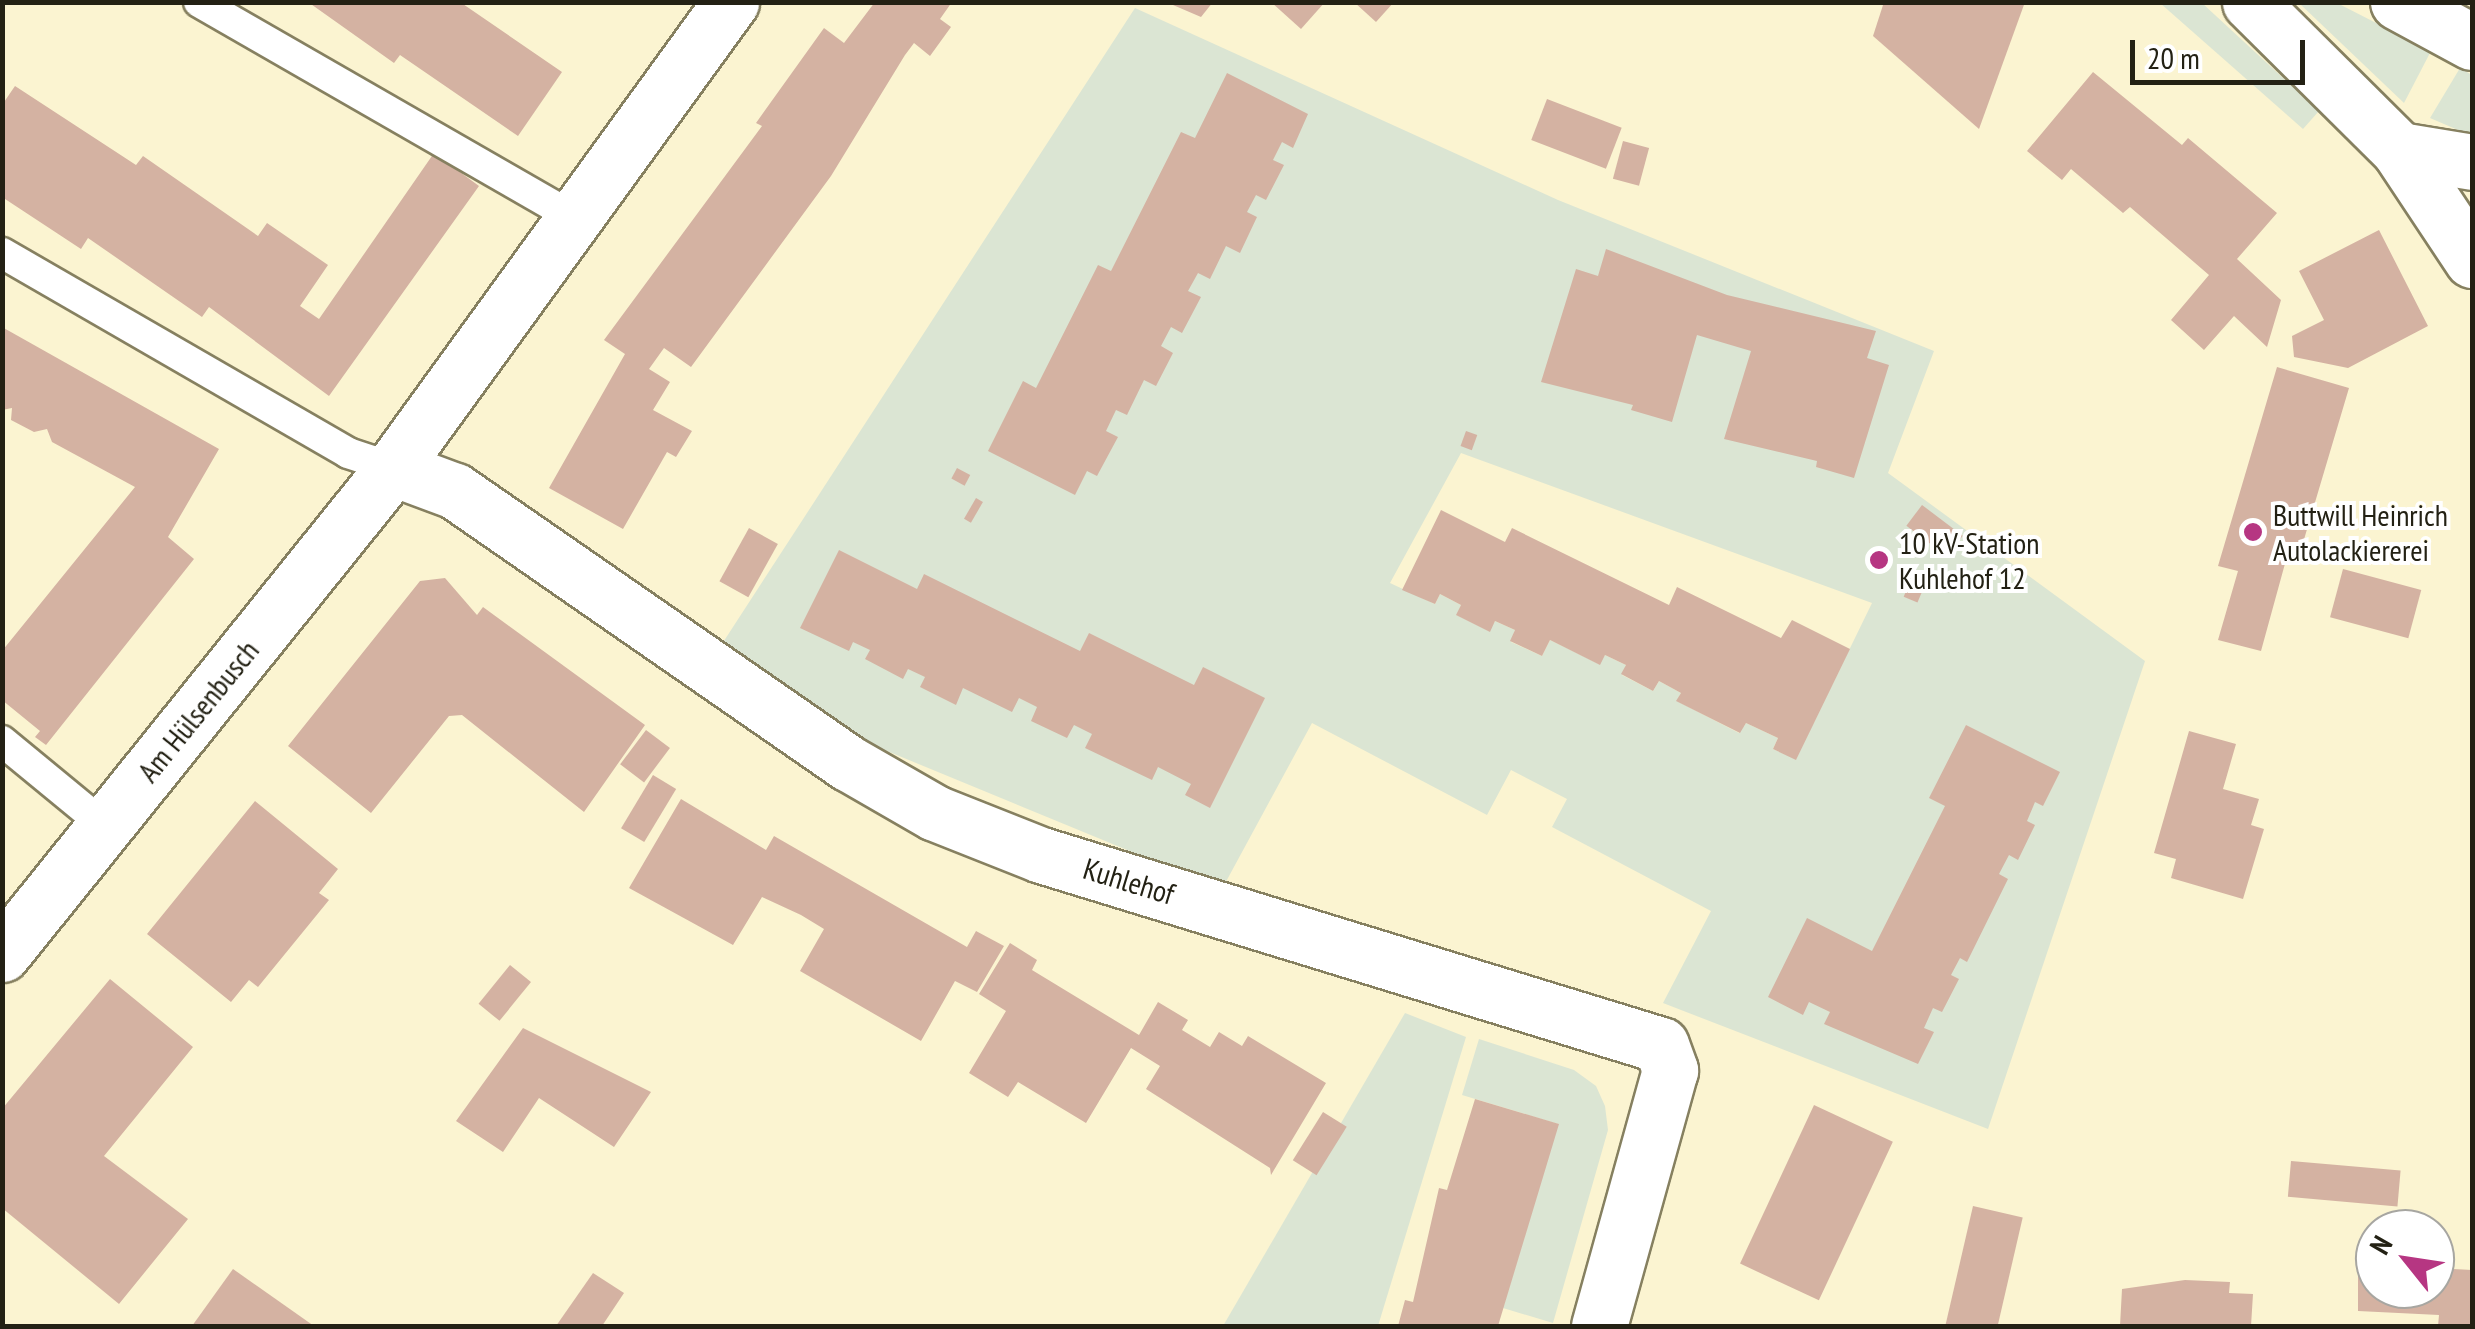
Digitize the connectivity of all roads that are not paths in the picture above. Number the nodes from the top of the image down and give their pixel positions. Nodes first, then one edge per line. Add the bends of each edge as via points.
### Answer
1 (200, 2) edge
2 (731, 2) edge
3 (2250, 2) edge
4 (2398, 2) edge
5 (2472, 42) edge
6 (2400, 150) junction
7 (2472, 162) edge
8 (574, 218) junction
9 (2, 253) edge
10 (2472, 260) edge
11 (394, 468) junction
12 (2, 741) edge
13 (105, 826) junction
14 (2, 954) edge
15 (1599, 1326) edge

1 - 8 lane
2 - 8 street, Am Hülsenbusch
3 - 6 street
4 - 5 street
6 - 7 street
6 - 10 street
8 - 11 street, Am Hülsenbusch
9 - 11 lane via 348,453
11 - 13 street, Am Hülsenbusch
11 - 15 street, Kuhlehof via 455,491 832,752 935,812 1041,854 1661,1045 1670,1070
12 - 13 lane
13 - 14 street, Am Hülsenbusch

